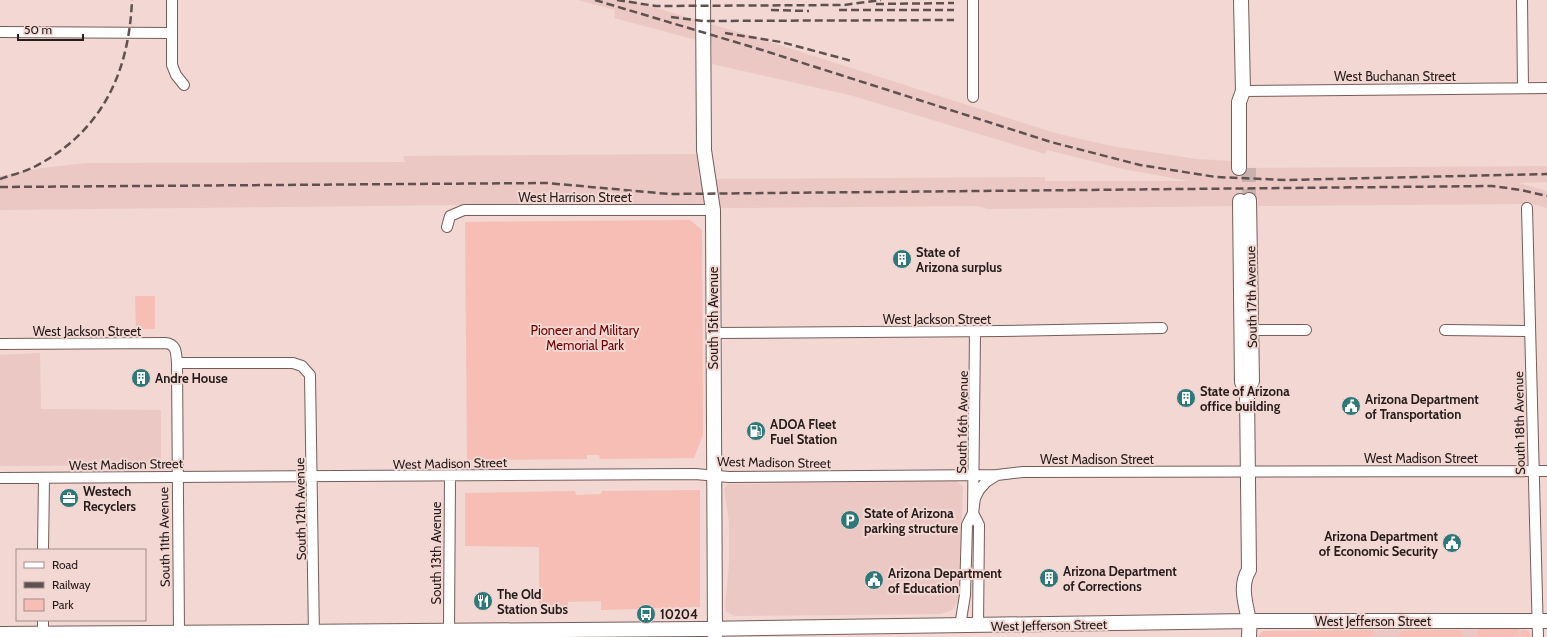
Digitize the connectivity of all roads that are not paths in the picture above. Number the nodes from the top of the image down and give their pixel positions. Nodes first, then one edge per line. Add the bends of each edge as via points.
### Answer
1 (172, 0) edge
2 (703, 0) edge
3 (973, 0) edge
4 (1241, 0) edge
5 (1522, 0) edge
6 (0, 32) edge
7 (171, 33) junction
8 (184, 85) dead end
9 (1523, 88) junction
10 (1547, 88) edge
11 (1243, 91) junction
12 (973, 97) dead end
13 (1244, 168) tunnel mouth
14 (1244, 200) tunnel mouth
15 (1527, 208) dead end
16 (713, 210) junction
17 (447, 227) dead end
18 (1162, 328) dead end
19 (1246, 330) junction
20 (1306, 330) dead end
21 (1445, 330) dead end
22 (1530, 331) junction
23 (975, 332) junction
24 (713, 333) junction
25 (0, 344) edge
26 (173, 346) joint
27 (177, 363) junction
28 (1533, 471) junction
29 (1547, 471) edge
30 (1248, 472) junction
31 (713, 475) junction
32 (974, 475) junction
33 (996, 475) junction
34 (177, 476) junction
35 (312, 476) junction
36 (450, 476) junction
37 (0, 478) edge
38 (44, 478) junction
39 (973, 513) junction
40 (43, 549) edge
41 (1249, 621) junction
42 (1542, 621) edge
43 (960, 626) junction
44 (43, 630) edge
45 (449, 630) junction
46 (978, 631) edge
47 (179, 632) junction
48 (585, 633) edge
49 (715, 633) edge
50 (0, 634) edge
51 (314, 635) edge
52 (1249, 637) edge
53 (1538, 637) edge

1 - 7 street
2 - 16 main road, South 15th Avenue via 704,150
3 - 12 street
4 - 11 main road
5 - 9 street
6 - 7 street
7 - 8 street via 172,65
9 - 10 street, West Buchanan Street
9 - 11 street, West Buchanan Street
11 - 13 main road via 1248,100
14 - 19 main road, South 17th Avenue
15 - 22 street, South 18th Avenue
16 - 17 street, West Harrison Street via 464,210 450,216
16 - 24 main road, South 15th Avenue
18 - 23 street, West Jackson Street
19 - 20 street
19 - 30 main road, South 17th Avenue via 1252,381 1247,392
21 - 22 street
22 - 28 street, South 18th Avenue
23 - 24 street, West Jackson Street
23 - 32 street, South 16th Avenue
24 - 31 main road, South 15th Avenue
25 - 26 street, West Jackson Street via 158,343
26 - 27 street, South 11th Avenue
27 - 34 street, South 11th Avenue
27 - 35 street, South 12th Avenue via 293,363 306,368 312,380
28 - 29 street, West Madison Street
28 - 30 street, West Madison Street
28 - 42 street, South 18th Avenue
30 - 33 street, West Madison Street via 1030,472
30 - 41 main road, South 17th Avenue via 1248,570 1254,577 1253,606
31 - 32 street, West Madison Street
31 - 36 street, West Madison Street
31 - 49 main road, South 15th Avenue
32 - 33 street, West Madison Street
32 - 39 street, South 16th Avenue
33 - 39 street, South 16th Avenue via 979,490
34 - 35 street, West Madison Street
34 - 38 street, West Madison Street
34 - 47 street, South 11th Avenue
35 - 36 street, West Madison Street
35 - 51 street, South 12th Avenue
36 - 45 street, South 13th Avenue
37 - 38 street, West Madison Street
38 - 40 street
39 - 43 street, South 16th Avenue via 967,526 965,594
39 - 46 street, South 16th Avenue via 978,525
41 - 42 main road, West Jefferson Street
41 - 46 main road, West Jefferson Street
41 - 52 main road, South 17th Avenue
42 - 53 street, South 18th Avenue
43 - 46 main road, West Jefferson Street
43 - 49 main road, West Jefferson Street
44 - 47 main road, West Jefferson Street
44 - 50 main road, West Jefferson Street
45 - 48 main road, West Jefferson Street
45 - 51 main road, West Jefferson Street
47 - 51 main road, West Jefferson Street
48 - 49 main road, West Jefferson Street

